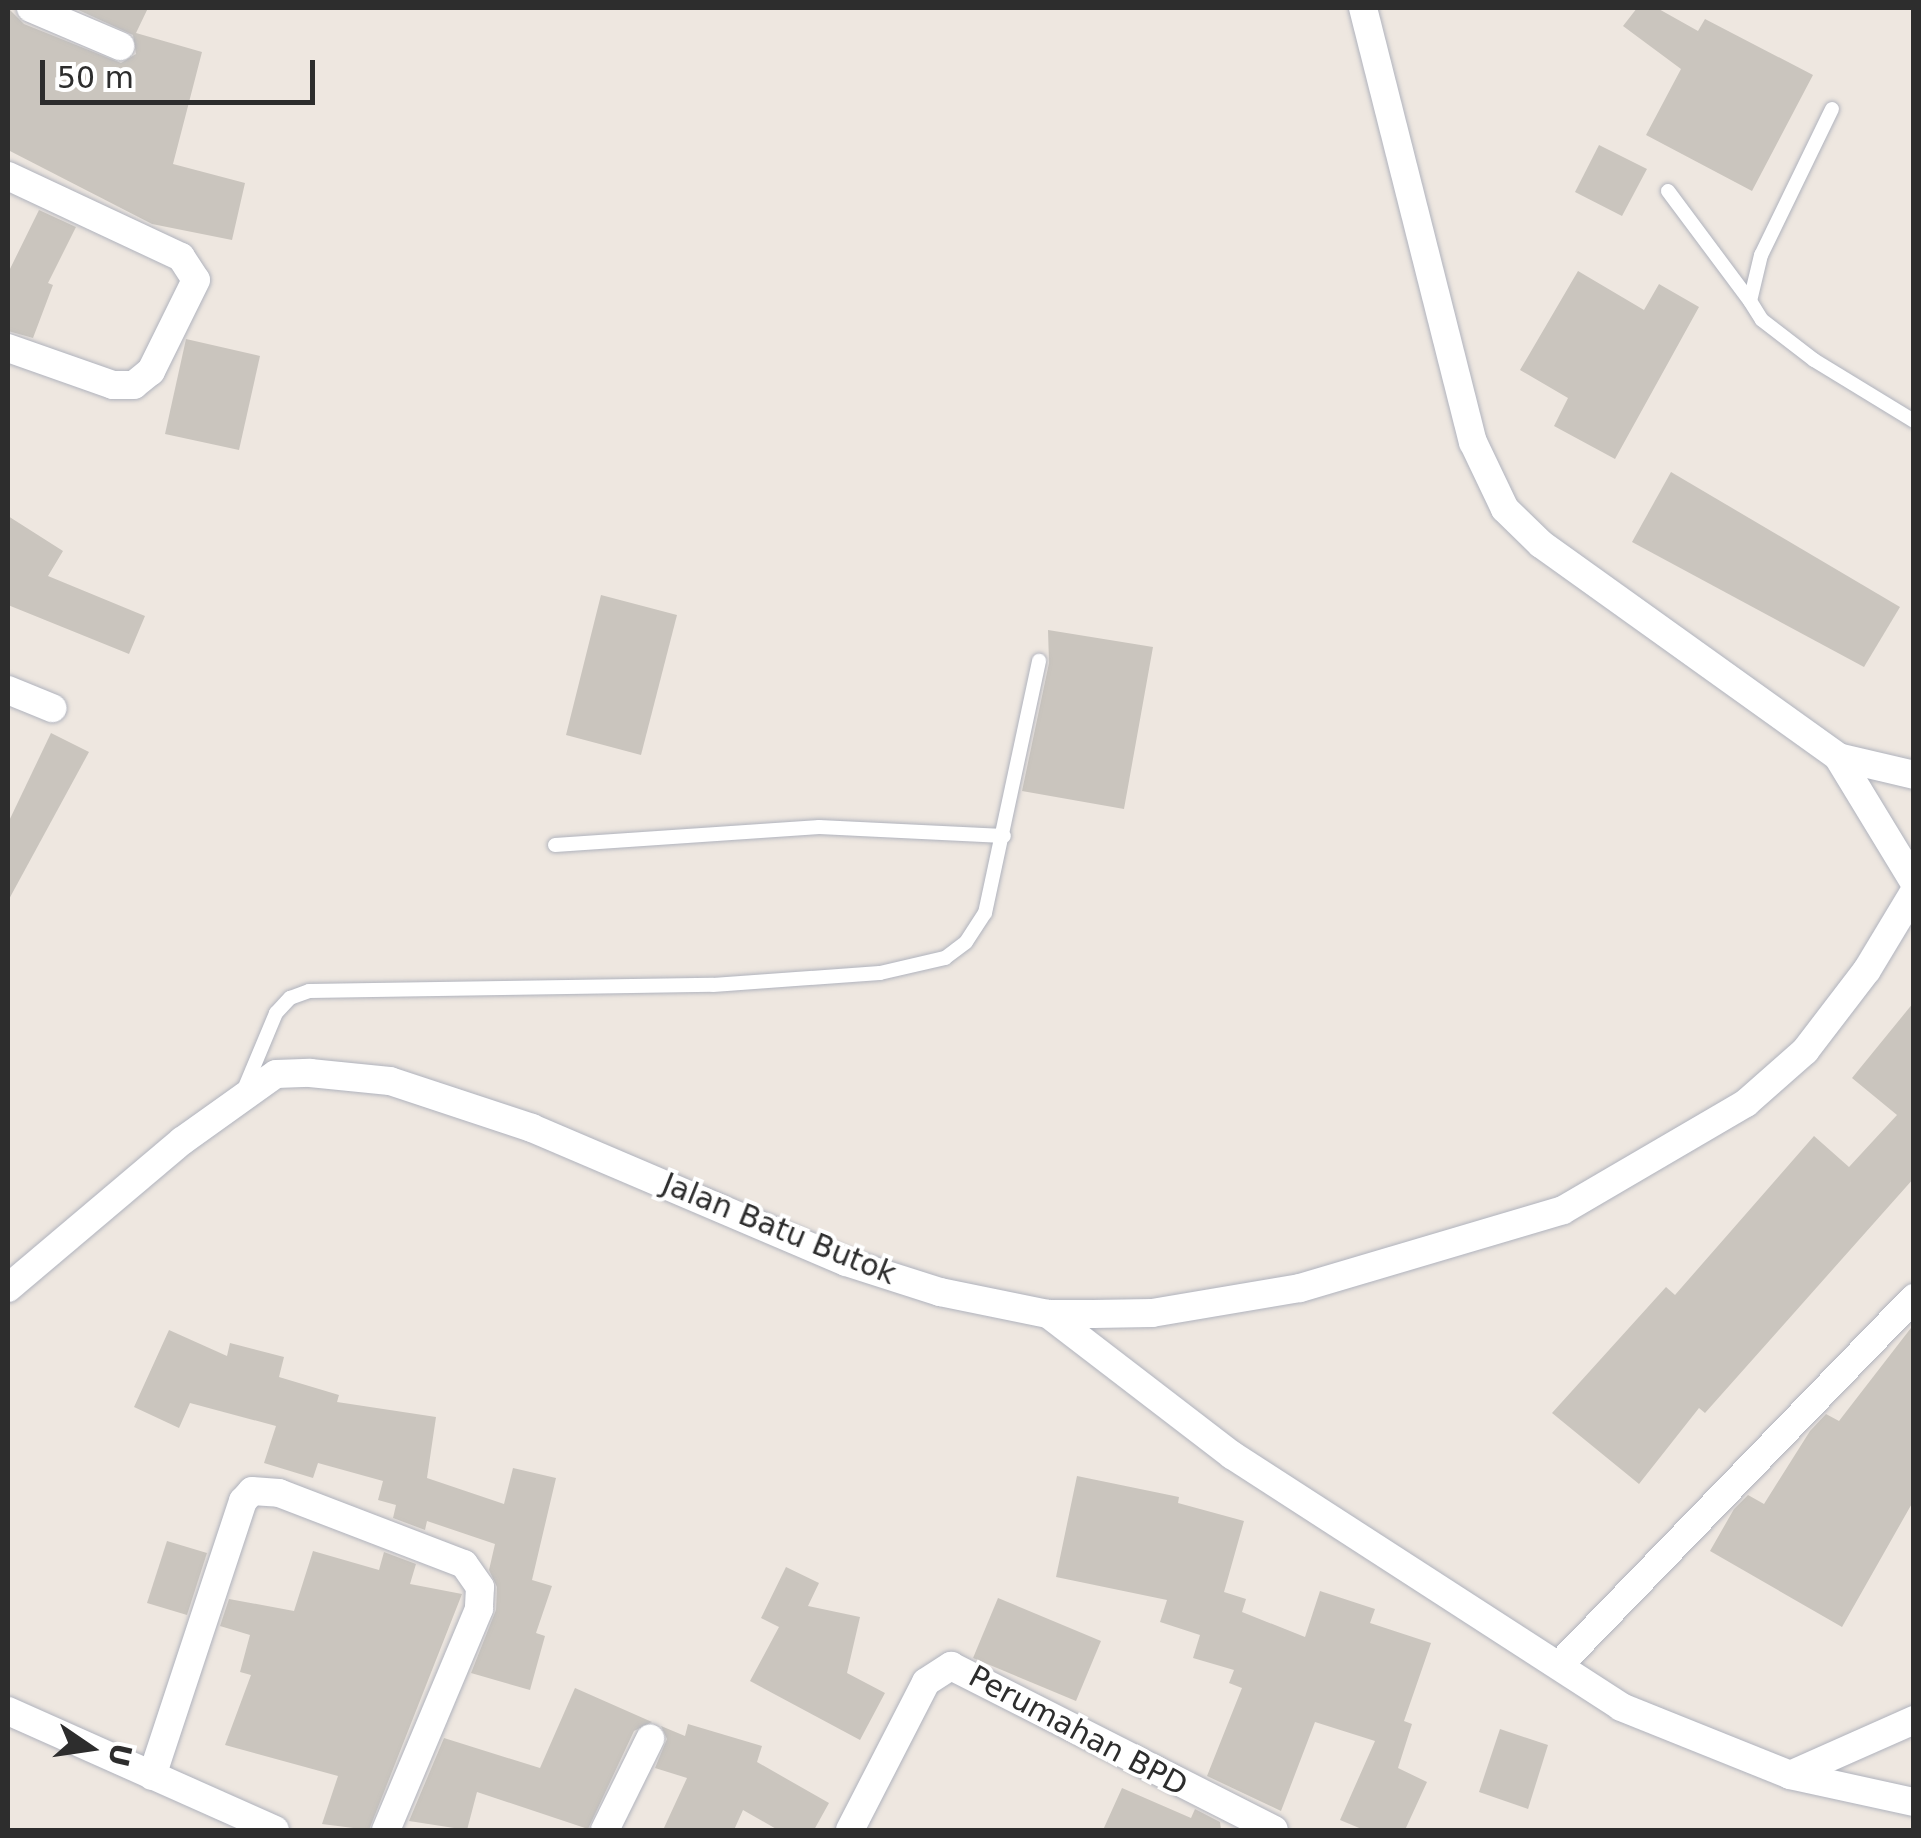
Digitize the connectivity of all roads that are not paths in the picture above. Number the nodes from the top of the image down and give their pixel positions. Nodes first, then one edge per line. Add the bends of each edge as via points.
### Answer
1 (31, 8) edge
2 (1364, 8) edge
3 (120, 46) dead end
4 (1832, 108) dead end
5 (8, 176) edge
6 (1668, 190) dead end
7 (1750, 301) junction
8 (8, 348) edge
9 (1914, 421) edge
10 (1040, 661) dead end
11 (8, 690) edge
12 (52, 708) dead end
13 (1838, 757) junction
14 (1914, 775) edge
15 (1004, 836) junction
16 (555, 846) dead end
17 (1914, 882) edge
18 (1914, 892) edge
19 (237, 1106) junction
20 (8, 1288) edge
21 (1914, 1298) edge
22 (1048, 1314) junction
23 (1561, 1663) junction
24 (8, 1710) edge
25 (1914, 1720) edge
26 (650, 1740) dead end
27 (1790, 1774) junction
28 (152, 1776) junction
29 (1914, 1802) edge
30 (275, 1830) edge
31 (386, 1830) edge
32 (604, 1830) edge
33 (850, 1830) edge
34 (1274, 1830) edge

1 - 3 street
2 - 13 street via 1473,442 1505,509 1541,544
4 - 7 lane via 1760,255
5 - 8 street via 181,257 196,280 150,371 134,385
6 - 7 lane
7 - 9 lane via 1762,320 1814,360
10 - 15 lane
11 - 12 street
13 - 14 street
13 - 17 street
15 - 16 lane via 820,827
15 - 19 lane via 977,930 930,964 713,985 308,991 276,1014
18 - 22 street, Jalan Batu Butok via 1867,970 1805,1051 1746,1104 1563,1210 1300,1288 1152,1313
19 - 20 street, Jalan Batu Butok via 182,1142
19 - 22 street, Jalan Batu Butok via 276,1074 390,1081 532,1128 846,1262 940,1292
21 - 23 street
22 - 23 street via 1232,1455
23 - 27 street via 1621,1707
24 - 28 street
25 - 27 street
26 - 32 street
27 - 29 street
28 - 30 street
28 - 31 street via 243,1501 252,1491 279,1493 464,1564 480,1587 479,1609
33 - 34 street, Perumahan BPD via 926,1682 951,1666

